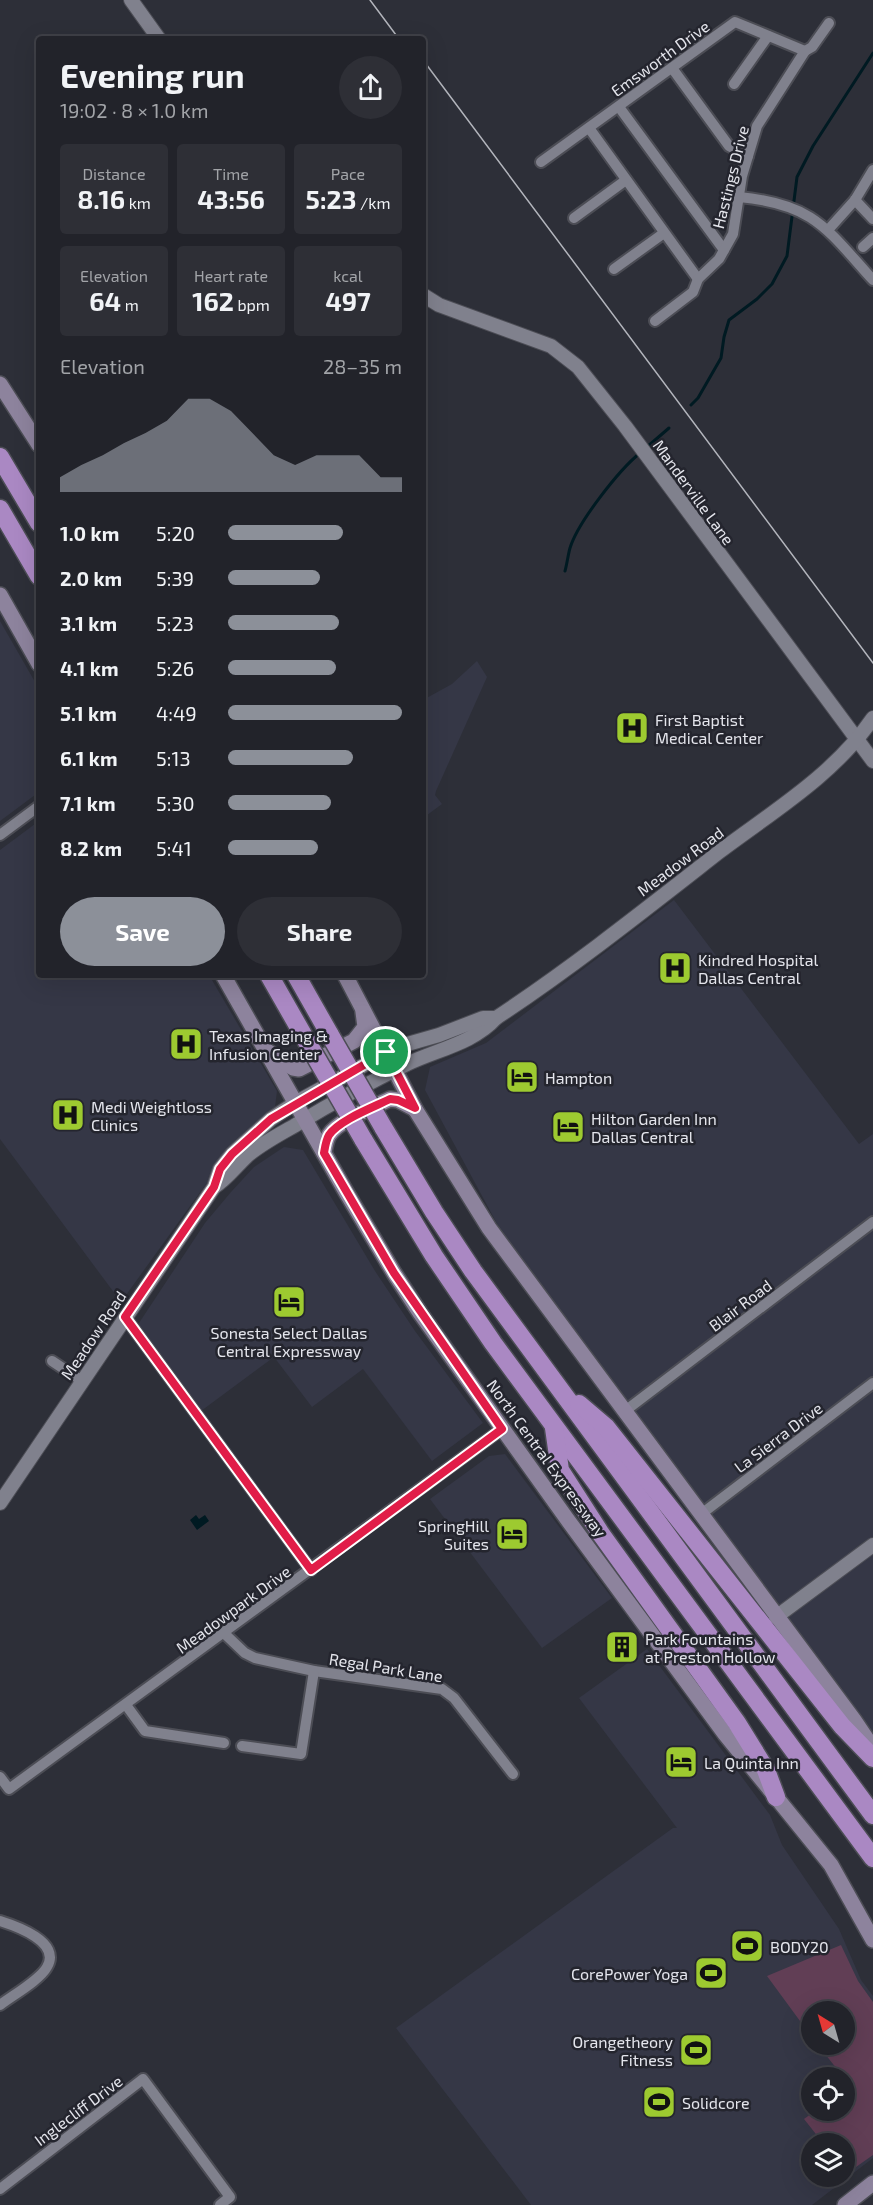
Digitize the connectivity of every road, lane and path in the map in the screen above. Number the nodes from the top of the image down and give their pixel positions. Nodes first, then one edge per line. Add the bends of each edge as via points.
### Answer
1 (131, 0) edge
2 (829, 22) dead end
3 (157, 36) edge
4 (768, 36) junction
5 (805, 51) junction
6 (672, 68) junction
7 (734, 84) dead end
8 (619, 106) junction
9 (589, 128) junction
10 (748, 156) junction
11 (541, 162) dead end
12 (873, 170) edge
13 (626, 180) junction
14 (739, 197) junction
15 (855, 200) junction
16 (574, 218) dead end
17 (873, 219) edge
18 (828, 230) junction
19 (664, 233) junction
20 (873, 238) edge
21 (863, 247) dead end
22 (724, 250) junction
23 (614, 269) dead end
24 (698, 279) junction
25 (873, 280) edge
26 (426, 297) edge
27 (426, 304) edge
28 (439, 305) junction
29 (655, 321) dead end
30 (0, 384) edge
31 (36, 440) edge
32 (0, 457) edge
33 (0, 509) edge
34 (36, 518) edge
35 (36, 571) edge
36 (0, 595) edge
37 (36, 659) edge
38 (873, 718) edge
39 (857, 740) junction
40 (873, 761) edge
41 (36, 808) edge
42 (0, 835) edge
43 (225, 978) edge
44 (270, 978) edge
45 (298, 978) edge
46 (347, 978) edge
47 (360, 1000) junction
48 (496, 1018) junction
49 (265, 1049) junction
50 (386, 1052) junction
51 (395, 1070) junction
52 (295, 1103) junction
53 (415, 1108) junction
54 (304, 1119) junction
55 (324, 1153) junction
56 (214, 1187) junction
57 (873, 1222) edge
58 (125, 1317) junction
59 (52, 1361) dead end
60 (82, 1381) junction
61 (555, 1383) junction
62 (873, 1383) edge
63 (625, 1411) junction
64 (554, 1426) junction
65 (502, 1429) junction
66 (0, 1503) edge
67 (700, 1515) junction
68 (873, 1545) edge
69 (311, 1570) junction
70 (777, 1617) junction
71 (225, 1634) junction
72 (314, 1671) junction
73 (126, 1705) junction
74 (224, 1743) dead end
75 (242, 1746) dead end
76 (873, 1748) edge
77 (873, 1758) edge
78 (513, 1774) dead end
79 (0, 1777) edge
80 (776, 1797) junction
81 (873, 1815) edge
82 (873, 1858) edge
83 (0, 1921) edge
84 (873, 1940) edge
85 (0, 2005) edge
86 (873, 2183) edge
87 (0, 2189) edge
88 (220, 2205) edge
89 (845, 2205) edge

1 - 3 street
2 - 5 street, Hastings Drive
4 - 5 street, Emsworth Drive
4 - 6 street, Emsworth Drive via 735,22
4 - 7 street
5 - 10 street, Hastings Drive via 757,126
6 - 8 street, Emsworth Drive
6 - 10 street via 729,146
8 - 9 street, Emsworth Drive
8 - 22 street
9 - 11 street, Emsworth Drive
9 - 13 street
10 - 14 street, Hastings Drive
12 - 15 street
13 - 16 street
13 - 19 street
14 - 18 street via 780,203 814,218
14 - 22 street, Hastings Drive via 733,234
15 - 17 street
15 - 18 street
18 - 25 street
19 - 23 street
19 - 24 street
20 - 21 street
22 - 24 street, Hastings Drive
24 - 29 street, Hastings Drive via 693,292
26 - 28 street, Manderville Lane
27 - 28 street, Manderville Lane
28 - 39 street, Manderville Lane via 542,342 561,352 585,374
30 - 31 main road
32 - 34 highway
33 - 35 highway
36 - 37 main road
38 - 39 street, Meadow Road
39 - 40 street, Manderville Lane
39 - 48 street, Meadow Road via 802,789
41 - 42 street
43 - 49 main road, North Central Expressway
44 - 64 highway, North Central Expressway, bridge via 453,1284
45 - 61 highway, bridge via 434,1212
46 - 47 main road
47 - 49 main road via 365,1027 354,1041 299,1069
47 - 50 main road
48 - 50 street, Meadow Road via 483,1018
48 - 51 street, Meadow Road via 488,1028 468,1039
49 - 52 main road, North Central Expressway
50 - 51 main road
50 - 52 street, Meadow Road
51 - 53 main road
51 - 54 street, Meadow Road
52 - 54 main road, North Central Expressway
52 - 56 street, Meadow Road via 238,1148 220,1169
53 - 55 main road via 390,1099 339,1125 327,1138
53 - 63 main road via 508,1255
54 - 55 main road, North Central Expressway
54 - 56 street, Meadow Road via 260,1146
55 - 65 main road, North Central Expressway via 394,1273
56 - 58 street, Meadow Road
57 - 63 street, Blair Road
58 - 60 street, Meadow Road
58 - 69 street
59 - 60 street
60 - 66 street, Meadow Road
61 - 77 highway via 606,1427 842,1726
61 - 81 highway
62 - 67 street, La Sierra Drive
63 - 67 main road
64 - 80 highway via 560,1470 601,1534 737,1723 766,1770
64 - 82 highway, North Central Expressway
65 - 69 street, Meadowpark Drive
65 - 80 main road, North Central Expressway via 725,1734
67 - 70 main road
68 - 70 street
69 - 71 street, Meadowpark Drive
70 - 76 main road
71 - 72 street, Regal Park Lane via 255,1658
71 - 73 street, Meadowpark Drive
72 - 75 street via 301,1754
72 - 78 street, Regal Park Lane via 442,1689 454,1698
73 - 74 street via 145,1731
73 - 79 street, Meadowpark Drive via 9,1789
80 - 84 main road, North Central Expressway via 831,1865
83 - 85 street via 29,1932 44,1943 49,1962 42,1973
86 - 89 main road
87 - 88 street, Inglecliff Drive via 143,2079 230,2197

